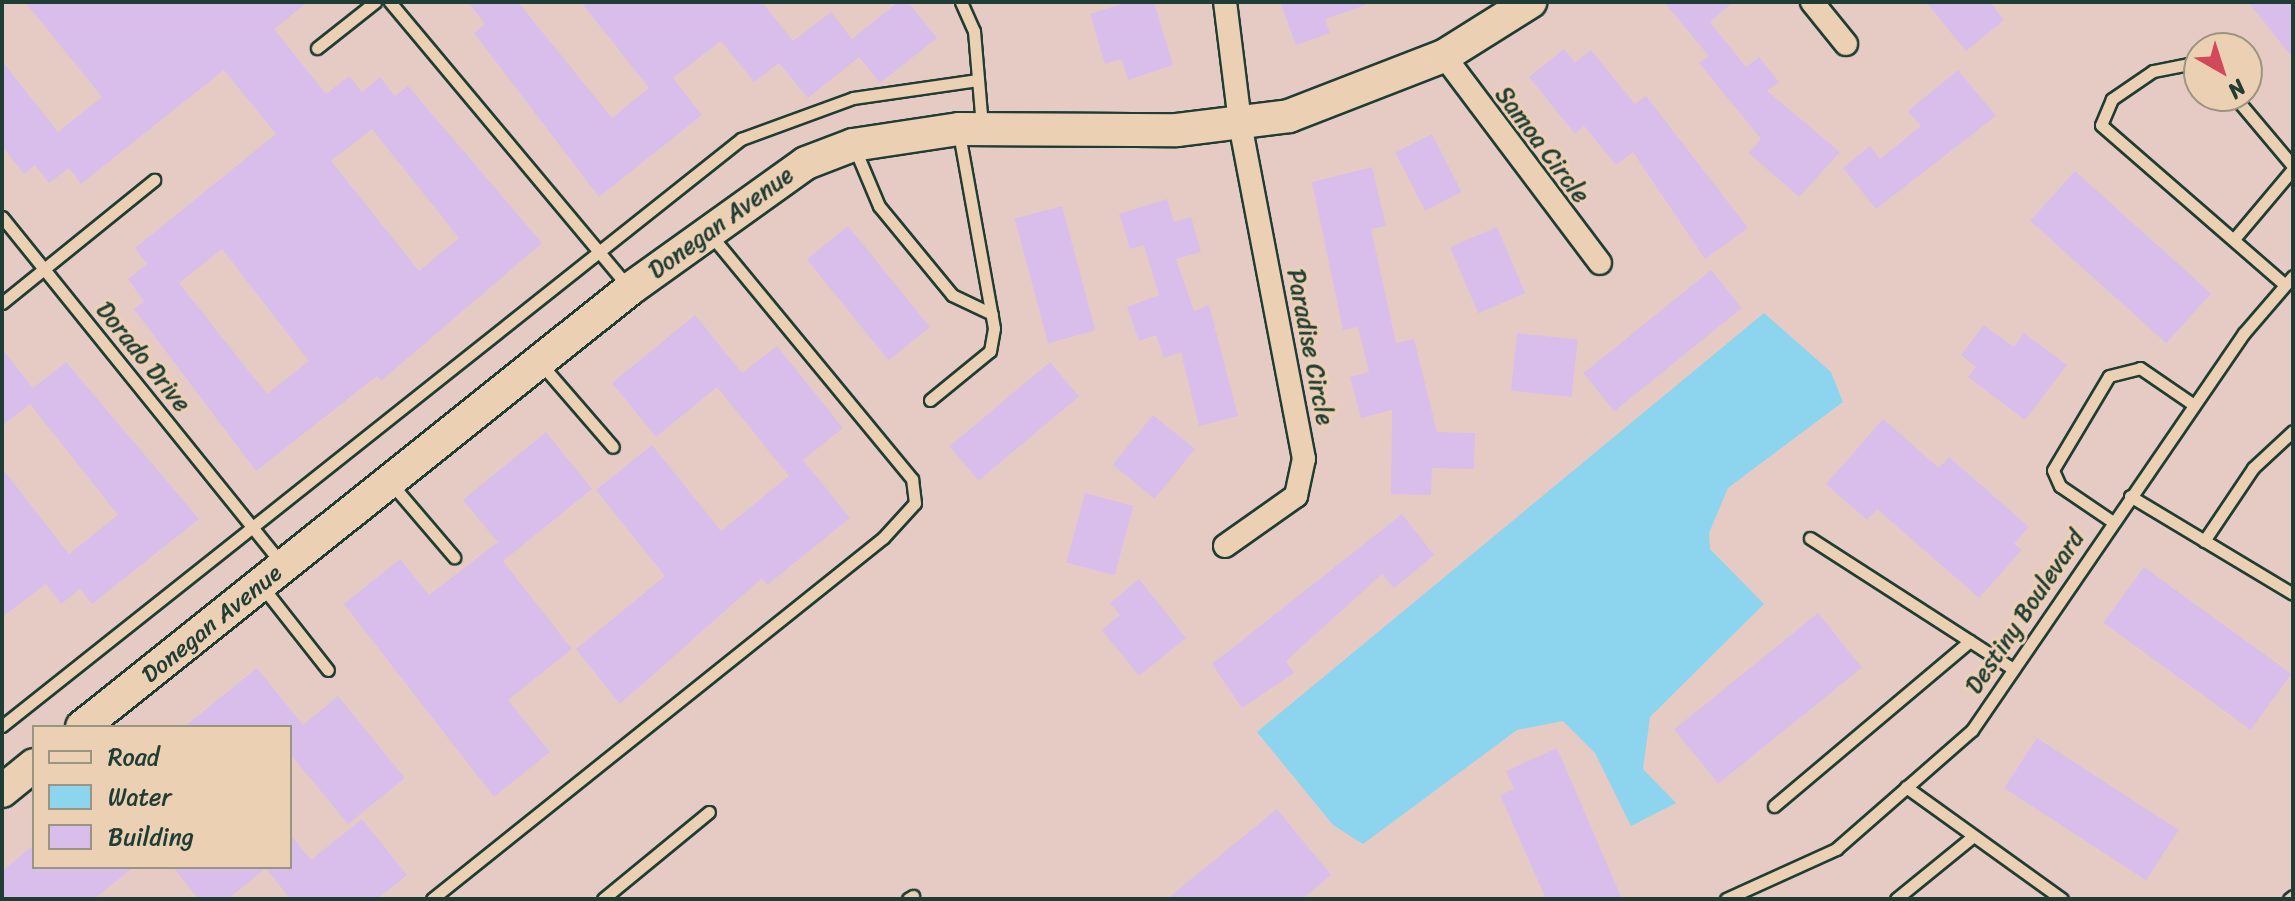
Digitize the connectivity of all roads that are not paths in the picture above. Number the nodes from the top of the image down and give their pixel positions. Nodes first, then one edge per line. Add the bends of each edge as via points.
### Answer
1 (375, 2) edge
2 (390, 2) edge
3 (961, 2) edge
4 (1225, 2) edge
5 (1530, 2) edge
6 (1812, 2) edge
7 (1846, 44) dead end
8 (317, 48) dead end
9 (1444, 56) junction
10 (2183, 65) edge
11 (978, 80) junction
12 (2247, 112) edge
13 (1240, 122) junction
14 (970, 129) junction
15 (853, 145) junction
16 (2293, 168) edge
17 (154, 180) dead end
18 (2, 217) edge
19 (706, 229) junction
20 (2234, 239) junction
21 (597, 249) junction
22 (1600, 263) dead end
23 (44, 269) junction
24 (2288, 280) edge
25 (630, 289) junction
26 (2, 303) edge
27 (992, 314) junction
28 (539, 361) junction
29 (930, 400) dead end
30 (2194, 405) junction
31 (2293, 431) edge
32 (613, 447) dead end
33 (390, 481) junction
34 (2130, 496) junction
35 (2113, 522) junction
36 (250, 524) junction
37 (1810, 538) dead end
38 (2204, 541) junction
39 (1225, 546) dead end
40 (454, 557) dead end
41 (272, 575) junction
42 (2293, 594) edge
43 (1970, 641) junction
44 (2013, 669) junction
45 (328, 670) dead end
46 (95, 723) edge
47 (2, 726) edge
48 (32, 767) edge
49 (1906, 787) junction
50 (2, 791) edge
51 (1774, 806) dead end
52 (709, 812) dead end
53 (1971, 838) junction
54 (432, 899) edge
55 (603, 899) edge
56 (1726, 899) edge
57 (1896, 899) edge
58 (2062, 899) edge

1 - 8 lane
2 - 21 lane
3 - 11 lane via 974,31
4 - 13 street, Paradise Circle
5 - 9 street, Donegan Avenue
6 - 7 street
9 - 13 street, Donegan Avenue via 1356,96
9 - 22 street, Samoa Circle
10 - 20 lane via 2153,71 2112,99 2101,125
11 - 14 lane
11 - 21 lane via 853,98 741,139
12 - 16 lane
13 - 14 street, Donegan Avenue via 1177,130
13 - 39 street, Paradise Circle via 1304,459 1296,496
14 - 15 street, Donegan Avenue
14 - 27 lane
15 - 19 street, Donegan Avenue via 806,163
15 - 27 lane via 888,218 952,295
16 - 20 lane
17 - 23 lane
18 - 23 lane, Dorado Drive
19 - 25 street, Donegan Avenue
19 - 54 lane via 912,479 915,503 883,538
20 - 24 lane
21 - 25 lane
21 - 36 lane
23 - 26 lane
23 - 36 lane, Dorado Drive
24 - 30 lane, Destiny Boulevard
25 - 28 street, Donegan Avenue
27 - 29 lane via 990,351
28 - 32 lane
28 - 33 street, Donegan Avenue
30 - 34 lane, Destiny Boulevard
30 - 35 lane via 2140,368 2109,376 2053,470 2060,486
31 - 38 lane via 2253,468
33 - 40 lane
33 - 41 street, Donegan Avenue
34 - 35 lane, Destiny Boulevard
34 - 38 lane
35 - 44 lane, Destiny Boulevard
36 - 41 lane, Dorado Drive
36 - 47 lane
37 - 43 lane
38 - 42 lane
41 - 45 lane, Dorado Drive
41 - 46 street, Donegan Avenue
43 - 44 lane
43 - 51 lane
44 - 49 lane, Destiny Boulevard via 1972,730
48 - 50 street
49 - 53 lane
49 - 56 lane, Destiny Boulevard via 1836,849
52 - 55 lane
53 - 57 lane
53 - 58 lane

